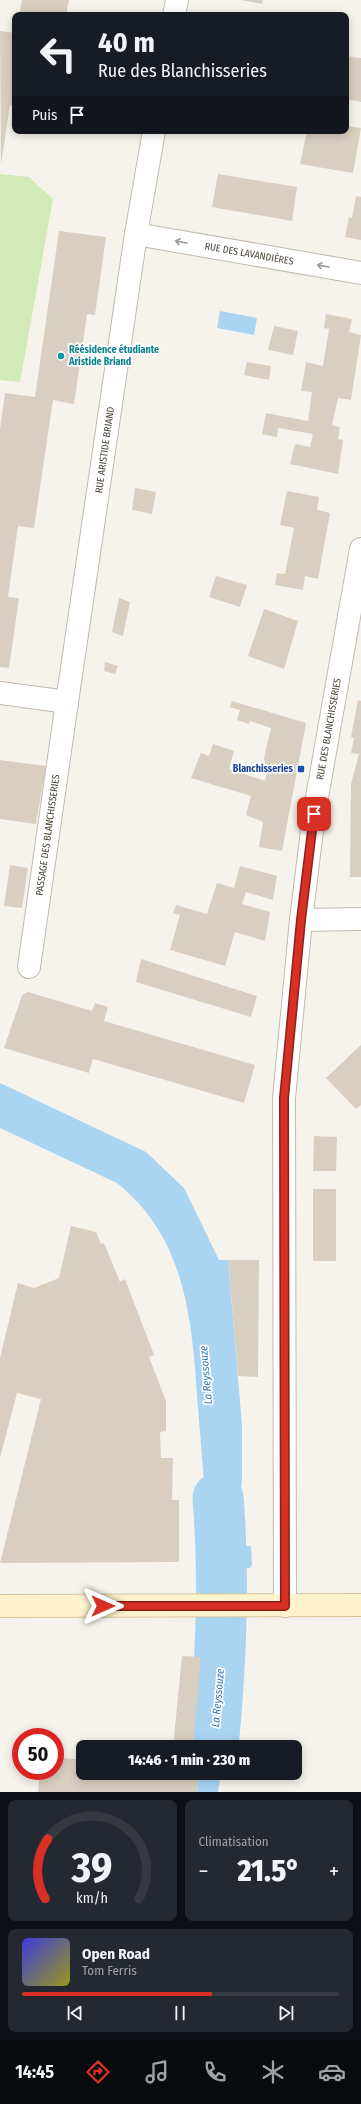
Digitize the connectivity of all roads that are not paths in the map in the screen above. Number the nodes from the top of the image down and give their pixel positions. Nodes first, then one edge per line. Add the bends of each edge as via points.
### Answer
1 (176, 0) edge
2 (174, 12) edge
3 (153, 134) edge
4 (136, 234) junction
5 (361, 273) edge
6 (361, 549) edge
7 (0, 692) edge
8 (67, 702) junction
9 (361, 919) edge
10 (301, 920) junction
11 (30, 967) dead end
12 (361, 1605) edge
13 (0, 1606) edge
14 (275, 1606) junction

1 - 2 street
3 - 4 street, RUE ARISTIDE BRIAND
5 -> 4 street, RUE DES LAVANDIÈRES
4 - 8 street, RUE ARISTIDE BRIAND
6 - 10 street, RUE DES BLANCHISSERIES via 314,814
7 - 8 street
8 - 11 street, PASSAGE DES BLANCHISSERIES
9 - 10 street
10 - 14 street, RUE DES BLANCHISSERIES via 284,1098
12 - 14 main road
13 - 14 main road

